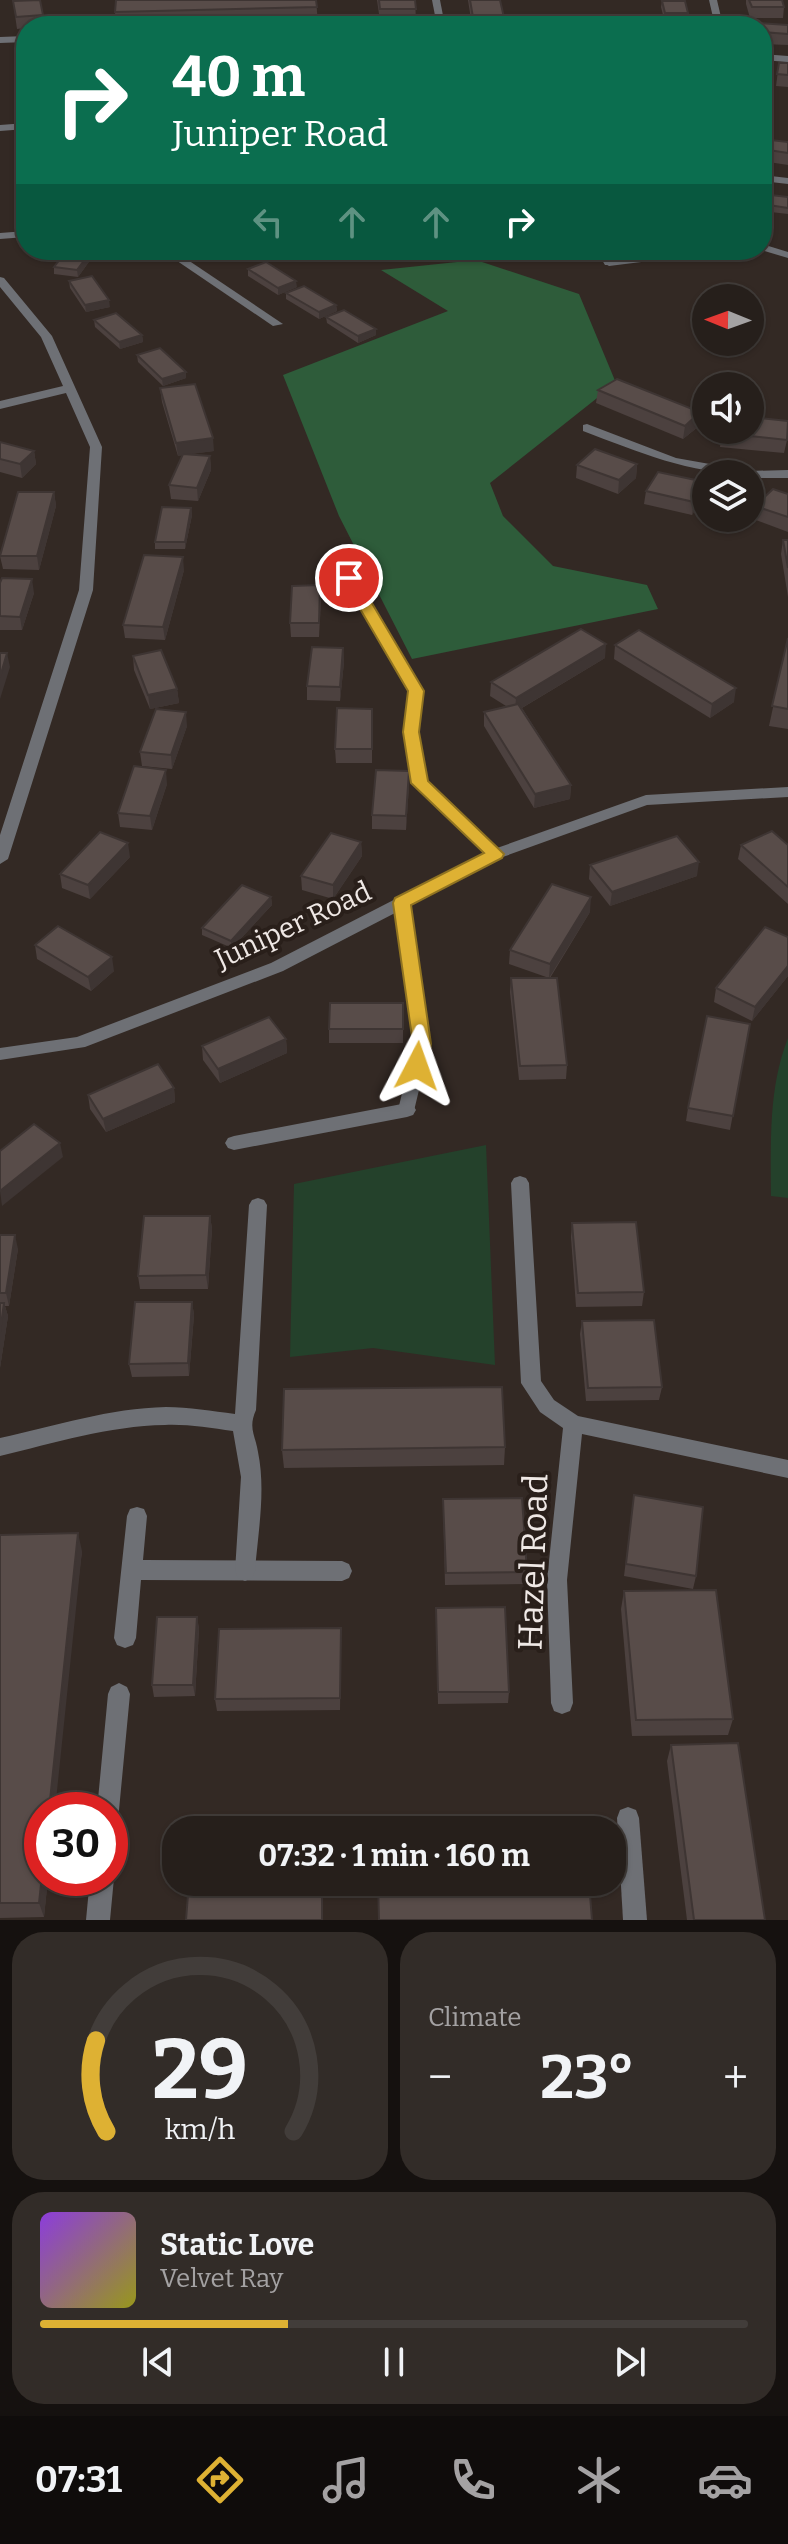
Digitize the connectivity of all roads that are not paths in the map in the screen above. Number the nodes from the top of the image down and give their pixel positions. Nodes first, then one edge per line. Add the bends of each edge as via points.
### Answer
1 (181, 260) edge
2 (607, 260) edge
3 (633, 260) edge
4 (0, 280) edge
5 (277, 324) dead end
6 (71, 388) junction
7 (0, 405) edge
8 (587, 428) dead end
9 (692, 464) edge
10 (764, 474) edge
11 (788, 474) edge
12 (349, 578) dead end
13 (788, 792) edge
14 (495, 854) junction
15 (0, 859) edge
16 (401, 903) junction
17 (0, 1054) edge
18 (234, 1143) dead end
19 (520, 1183) dead end
20 (258, 1205) dead end
21 (240, 1423) junction
22 (573, 1424) junction
23 (0, 1447) edge
24 (788, 1469) edge
25 (137, 1516) dead end
26 (131, 1570) junction
27 (245, 1571) junction
28 (342, 1571) dead end
29 (125, 1638) dead end
30 (119, 1694) dead end
31 (562, 1703) dead end
32 (110, 1792) edge
33 (628, 1818) dead end
34 (100, 1896) edge
35 (98, 1920) edge
36 (635, 1920) edge

1 - 5 street
2 - 3 street
4 - 6 street via 46,336
6 - 7 street
6 - 15 street via 96,447 86,590
8 - 9 street
10 - 11 street
12 - 14 street via 416,691 411,732 420,783
13 - 14 street, Juniper Road via 646,800
14 - 16 street, Juniper Road
16 - 17 street, Juniper Road via 277,967 79,1043
16 - 18 street via 422,1044 407,1110
19 - 22 street via 531,1383 547,1406
20 - 21 street via 246,1410
21 - 23 street via 162,1416
21 - 27 street via 249,1443 251,1480
22 - 24 street
22 - 31 street, Hazel Road via 557,1580
25 - 26 street
26 - 27 street
26 - 29 street
27 - 28 street
30 - 32 street
33 - 36 street
34 - 35 street

